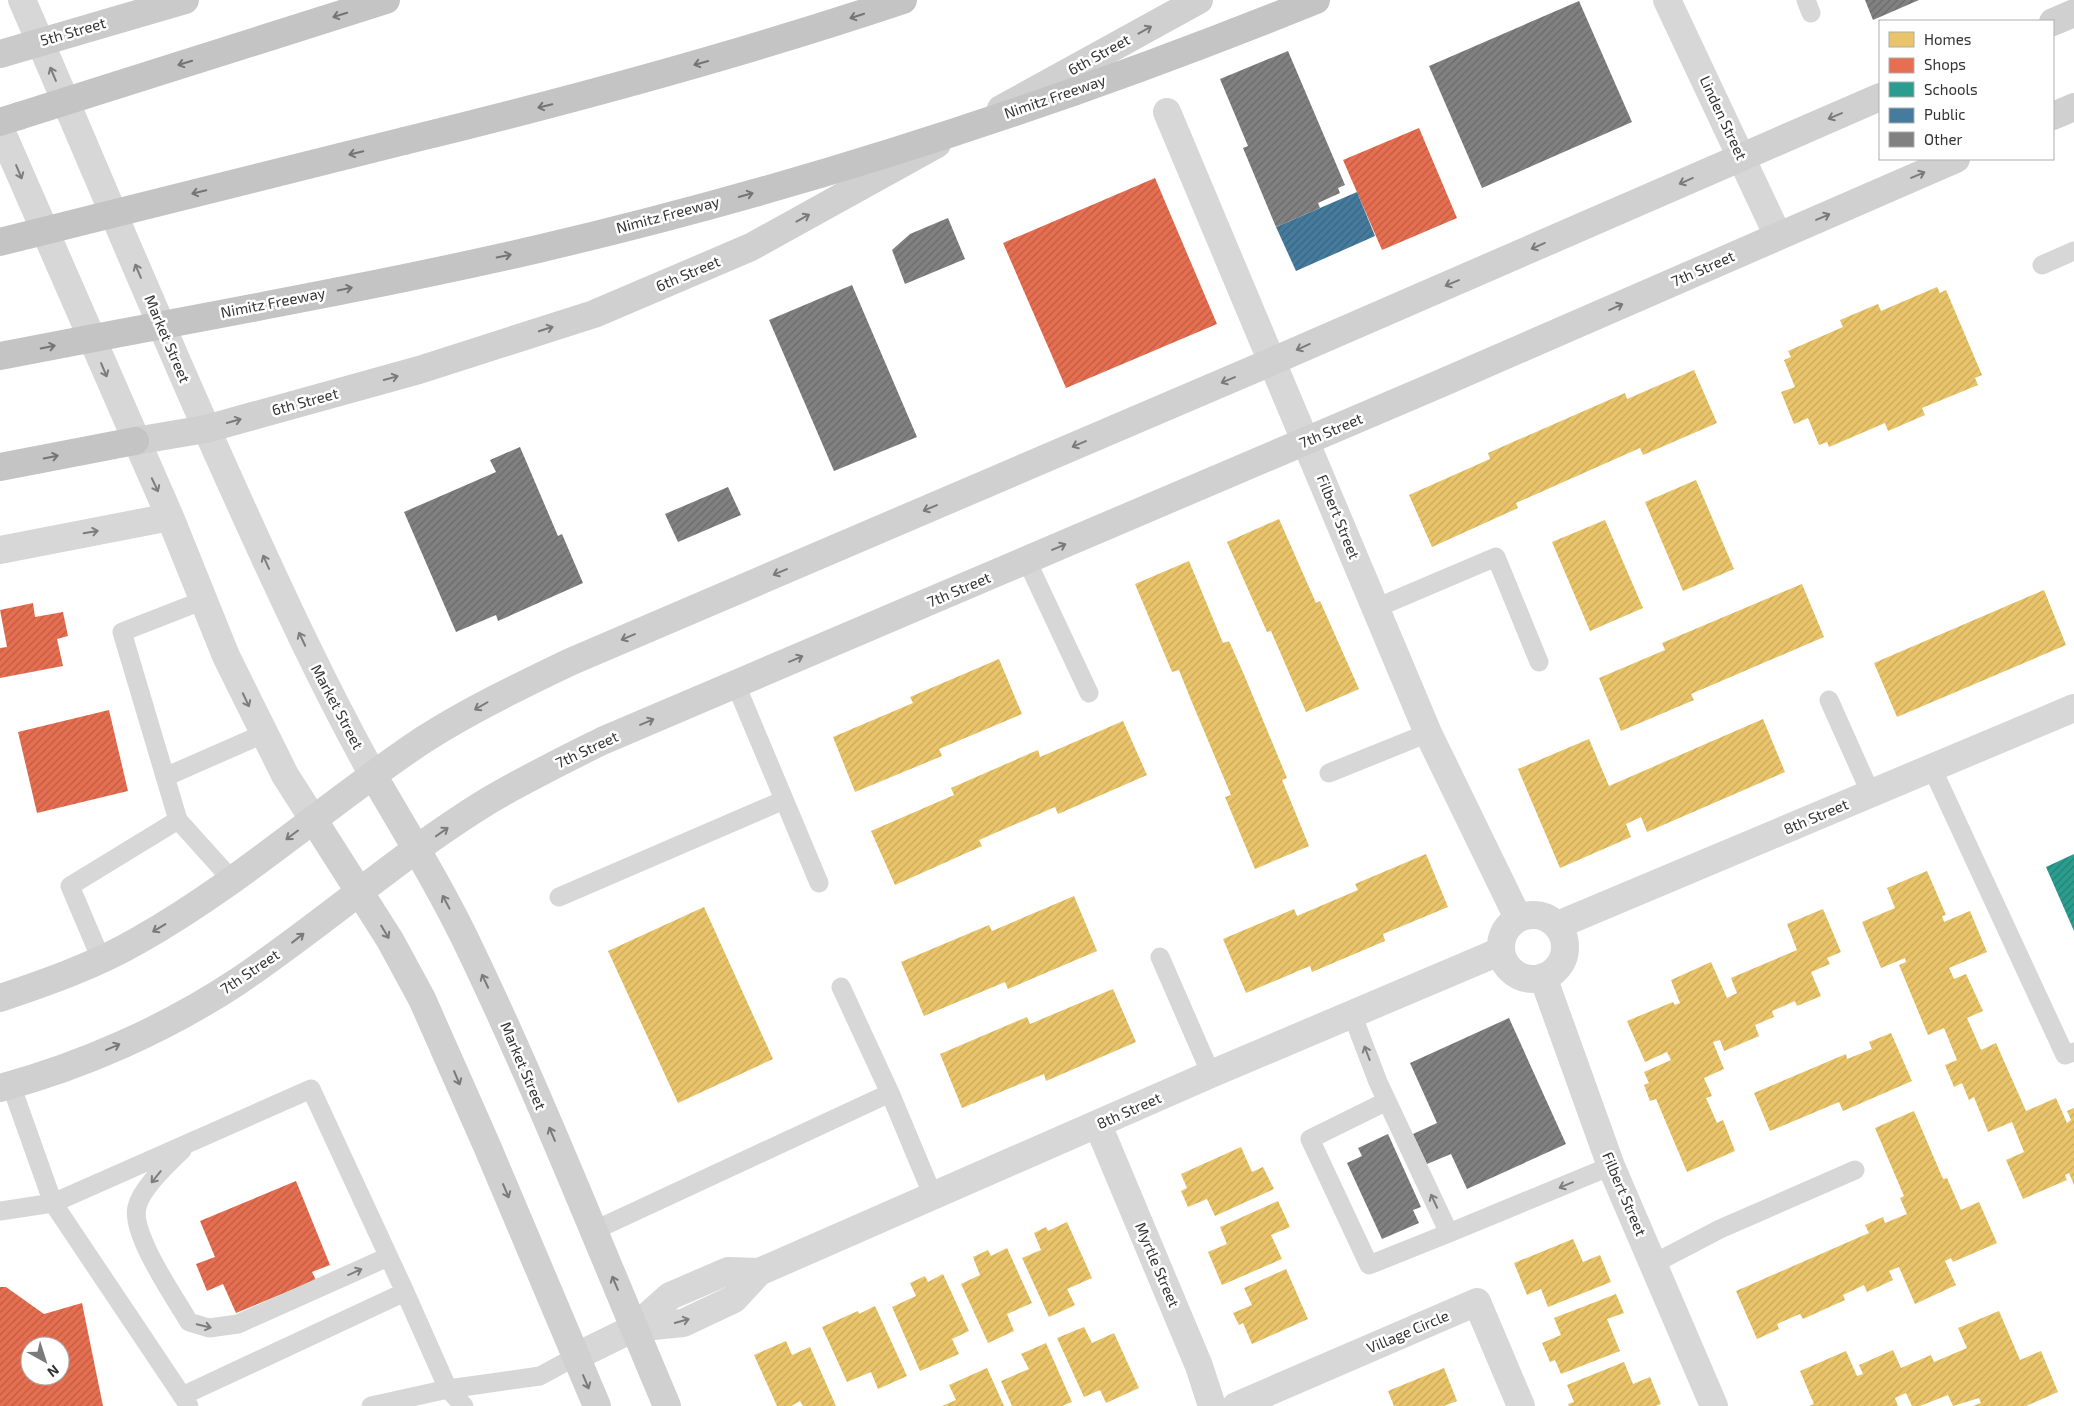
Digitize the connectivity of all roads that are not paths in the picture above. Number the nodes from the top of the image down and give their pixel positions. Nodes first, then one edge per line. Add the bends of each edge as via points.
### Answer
1 (22, 0) edge
2 (185, 0) edge
3 (386, 0) edge
4 (903, 0) edge
5 (1199, 0) edge
6 (1316, 0) edge
7 (1667, 0) edge
8 (156, 6) edge
9 (2074, 13) edge
10 (2054, 22) edge
11 (40, 42) junction
12 (0, 54) edge
13 (1879, 97) edge
14 (2074, 107) edge
15 (1167, 112) dead end
16 (2054, 116) edge
17 (0, 122) edge
18 (0, 128) edge
19 (1741, 157) junction
20 (1954, 160) edge
21 (1778, 236) junction
22 (0, 242) edge
23 (2074, 250) edge
24 (2042, 265) dead end
25 (0, 356) edge
26 (1273, 360) junction
27 (206, 429) junction
28 (135, 441) junction
29 (1307, 441) junction
30 (0, 467) edge
31 (170, 517) junction
32 (0, 550) edge
33 (1027, 561) junction
34 (204, 600) junction
35 (1376, 608) junction
36 (1539, 662) dead end
37 (736, 685) junction
38 (1088, 694) dead end
39 (1829, 700) dead end
40 (2074, 708) edge
41 (1428, 733) junction
42 (263, 734) junction
43 (1932, 768) junction
44 (1329, 774) dead end
45 (373, 775) junction
46 (166, 777) junction
47 (1871, 794) junction
48 (784, 800) junction
49 (313, 819) junction
50 (178, 820) junction
51 (416, 850) junction
52 (232, 880) junction
53 (819, 883) dead end
54 (360, 891) junction
55 (559, 897) dead end
56 (1518, 918) junction
57 (1558, 926) junction
58 (1501, 951) junction
59 (1160, 957) dead end
60 (101, 959) junction
61 (1543, 978) junction
62 (841, 987) dead end
63 (0, 998) edge
64 (1352, 1014) junction
65 (2074, 1052) edge
66 (1211, 1074) junction
67 (6, 1087) edge
68 (890, 1093) junction
69 (1387, 1101) junction
70 (1098, 1125) junction
71 (190, 1142) junction
72 (1611, 1166) junction
73 (1855, 1170) dead end
74 (933, 1196) junction
75 (53, 1203) junction
76 (0, 1211) edge
77 (593, 1230) junction
78 (1449, 1234) junction
79 (388, 1257) junction
80 (1653, 1264) junction
81 (405, 1292) junction
82 (634, 1328) junction
83 (576, 1357) junction
84 (448, 1389) junction
85 (186, 1401) edge
86 (370, 1406) edge
87 (464, 1406) edge
88 (597, 1406) edge
89 (667, 1406) edge
90 (1212, 1406) edge
91 (1236, 1406) edge
92 (1521, 1406) edge
93 (1714, 1406) edge

1 - 11 street, Market Street
2 - 8 main road, 5th Street
3 -> 17 highway, bridge
4 -> 22 highway, bridge via 785,39 622,86
27 -> 5 main road, 6th Street via 419,370 594,314 751,247
25 -> 6 highway, Nimitz Freeway, bridge via 538,249 690,210 842,167 993,119 1142,67
7 - 19 street, Linden Street
8 - 11 main road, 5th Street
9 - 10 main road
11 - 12 main road, 5th Street
27 -> 11 street, Market Street
13 -> 19 main road
14 - 16 main road
15 - 26 street, Filbert Street
18 -> 28 street
19 - 21 street, Linden Street
19 -> 26 main road
21 -> 20 main road, 7th Street
29 -> 21 main road, 7th Street
23 - 24 lane
26 - 29 street, Filbert Street
26 -> 45 main road via 570,662 449,724
27 - 28 main road, 6th Street
45 -> 27 street, Market Street via 319,676
30 -> 28 highway
28 -> 31 street
33 -> 29 main road, 7th Street
29 - 35 street, Filbert Street
32 -> 31 street
31 - 34 street
37 -> 33 main road, 7th Street
33 - 38 lane
34 -> 42 street
34 - 46 lane via 122,632
35 - 36 lane via 1496,557
35 - 41 street, Filbert Street
37 - 48 lane
51 -> 37 main road, 7th Street via 489,801 547,768 602,741
39 - 47 lane
40 - 43 street, 8th Street
41 - 44 lane
41 - 56 street, Filbert Street
42 - 46 lane
42 - 49 street
43 - 47 street, 8th Street
43 - 65 lane via 2065,1055
45 - 49 main road
45 - 51 main road, Market Street
46 - 50 lane
47 - 57 street, 8th Street
48 - 53 lane
48 - 55 lane
49 -> 52 main road
49 - 54 main road
50 - 52 lane
50 - 60 lane via 70,886
51 - 54 main road, 7th Street
77 -> 51 main road, Market Street via 485,981
52 -> 60 main road via 152,932
67 -> 54 main road, 7th Street via 69,1066 179,1016 243,978
54 -> 83 main road via 422,999
56 - 57 street via 1528,914 1539,915
56 - 58 street via 1504,932
57 - 61 street via 1566,945 1564,956 1556,969
58 - 61 street via 1503,960 1515,974 1524,978
58 - 64 street, 8th Street
59 - 66 lane
60 - 63 main road
61 - 72 street, Filbert Street
62 - 68 lane
64 - 66 street, 8th Street
69 -> 64 lane
66 - 70 street, 8th Street
67 - 75 lane
68 - 74 lane
68 - 77 lane
78 -> 69 lane
69 - 78 lane via 1310,1139 1369,1265
70 - 74 street, 8th Street
70 - 90 street, Myrtle Street via 1199,1366
71 - 75 lane
71 - 79 lane via 311,1089
71 -> 79 lane via 155,1177 137,1207 138,1228 149,1253 189,1322 209,1328 238,1324
72 -> 78 lane
72 - 80 street, Filbert Street
73 - 80 lane via 1720,1229
74 - 82 street, 8th Street via 759,1272 734,1299 683,1323
75 - 76 lane
75 - 85 lane
82 -> 77 main road, Market Street
79 - 81 lane
80 - 93 street, Filbert Street
81 - 84 lane
81 - 85 lane
82 - 83 street, 8th Street
82 - 89 main road, Market Street
83 - 84 lane via 540,1376
83 -> 88 main road
84 - 86 lane
84 - 87 lane
91 - 92 street, Village Circle via 1477,1302

